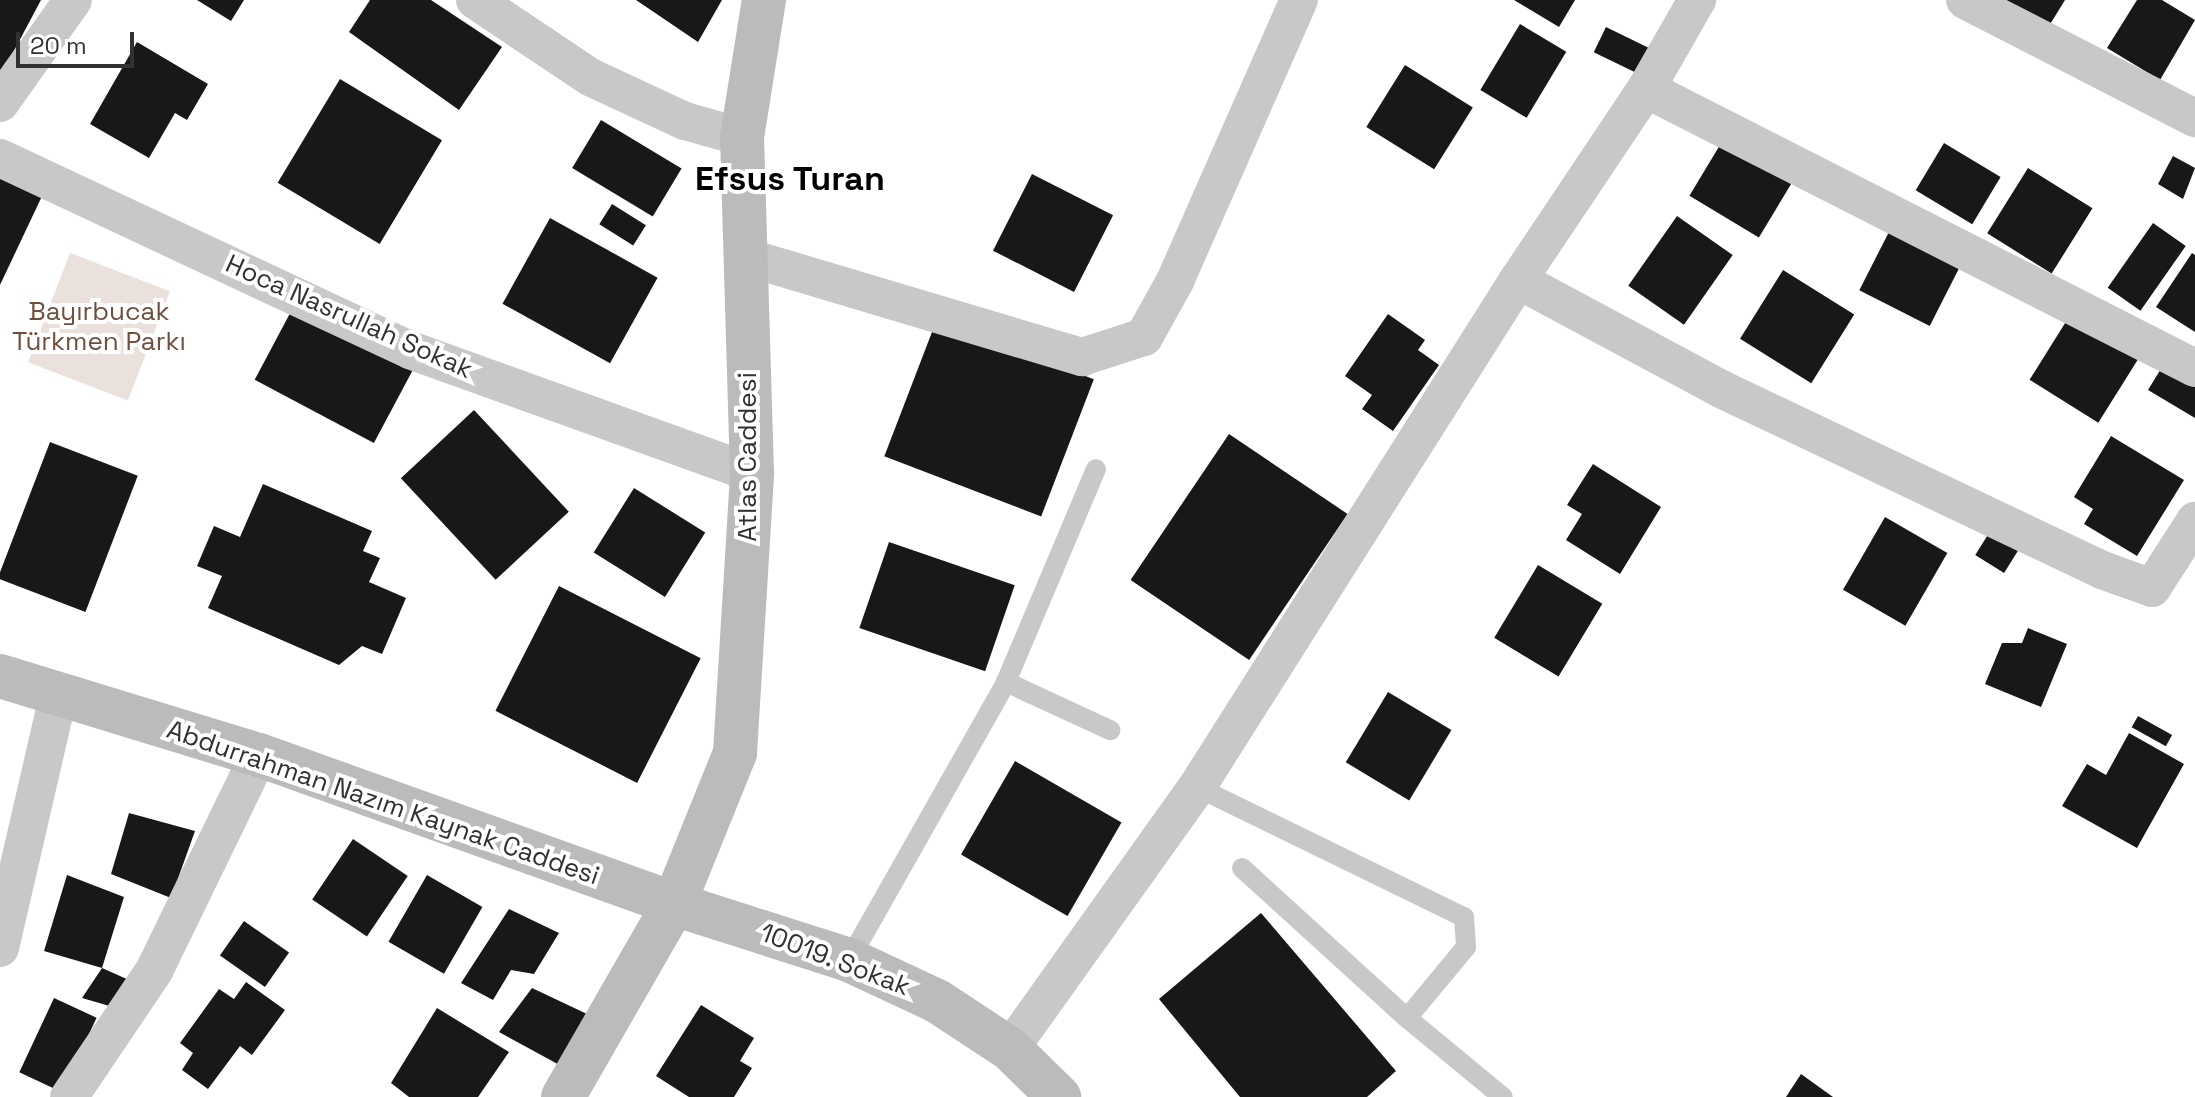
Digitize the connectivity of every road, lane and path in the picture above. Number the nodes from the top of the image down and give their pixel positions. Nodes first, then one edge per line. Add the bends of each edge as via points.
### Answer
1 (73, 0) edge
2 (475, 0) edge
3 (764, 0) edge
4 (1299, 0) edge
5 (1697, 0) edge
6 (1965, 0) edge
7 (1646, 89) junction
8 (0, 103) edge
9 (2195, 118) edge
10 (742, 137) junction
11 (0, 158) edge
12 (746, 257) junction
13 (1518, 280) junction
14 (2195, 368) edge
15 (1096, 469) dead end
16 (752, 473) junction
17 (2195, 521) edge
18 (0, 676) edge
19 (1006, 682) junction
20 (58, 696) junction
21 (1110, 730) dead end
22 (259, 755) junction
23 (1197, 787) junction
24 (1242, 868) dead end
25 (674, 904) junction
26 (0, 948) edge
27 (849, 960) junction
28 (1407, 1018) junction
29 (1010, 1049) junction
30 (69, 1097) edge
31 (563, 1097) edge
32 (1059, 1097) edge
33 (1503, 1097) edge

1 - 8 street
2 - 10 street via 590,77 685,121
3 - 10 street, Atlas Caddesi
4 - 12 street via 1175,281 1144,337 1082,357
5 - 7 street
6 - 9 street
7 - 13 street
7 - 14 street
10 - 12 street, Atlas Caddesi
11 - 16 street, Hoca Nasrullah Sokak via 410,350
12 - 16 street, Atlas Caddesi
13 - 17 street via 1721,389 2102,570 2152,588
13 - 23 street
15 - 19 lane
16 - 25 street, Atlas Caddesi via 735,753
18 - 20 street, Abdurrahman Nazım Kaynak Caddesi
19 - 21 lane
19 - 27 lane
20 - 22 street, Abdurrahman Nazım Kaynak Caddesi
20 - 26 street
22 - 25 street, Abdurrahman Nazım Kaynak Caddesi
22 - 30 street via 154,971
23 - 28 lane via 1464,917 1466,947
23 - 29 street
24 - 28 lane
25 - 27 street, 10019. Sokak
25 - 31 street, Atlas Caddesi
27 - 29 street, 10019. Sokak via 937,1001
28 - 33 lane
29 - 32 street, 10019. Sokak

